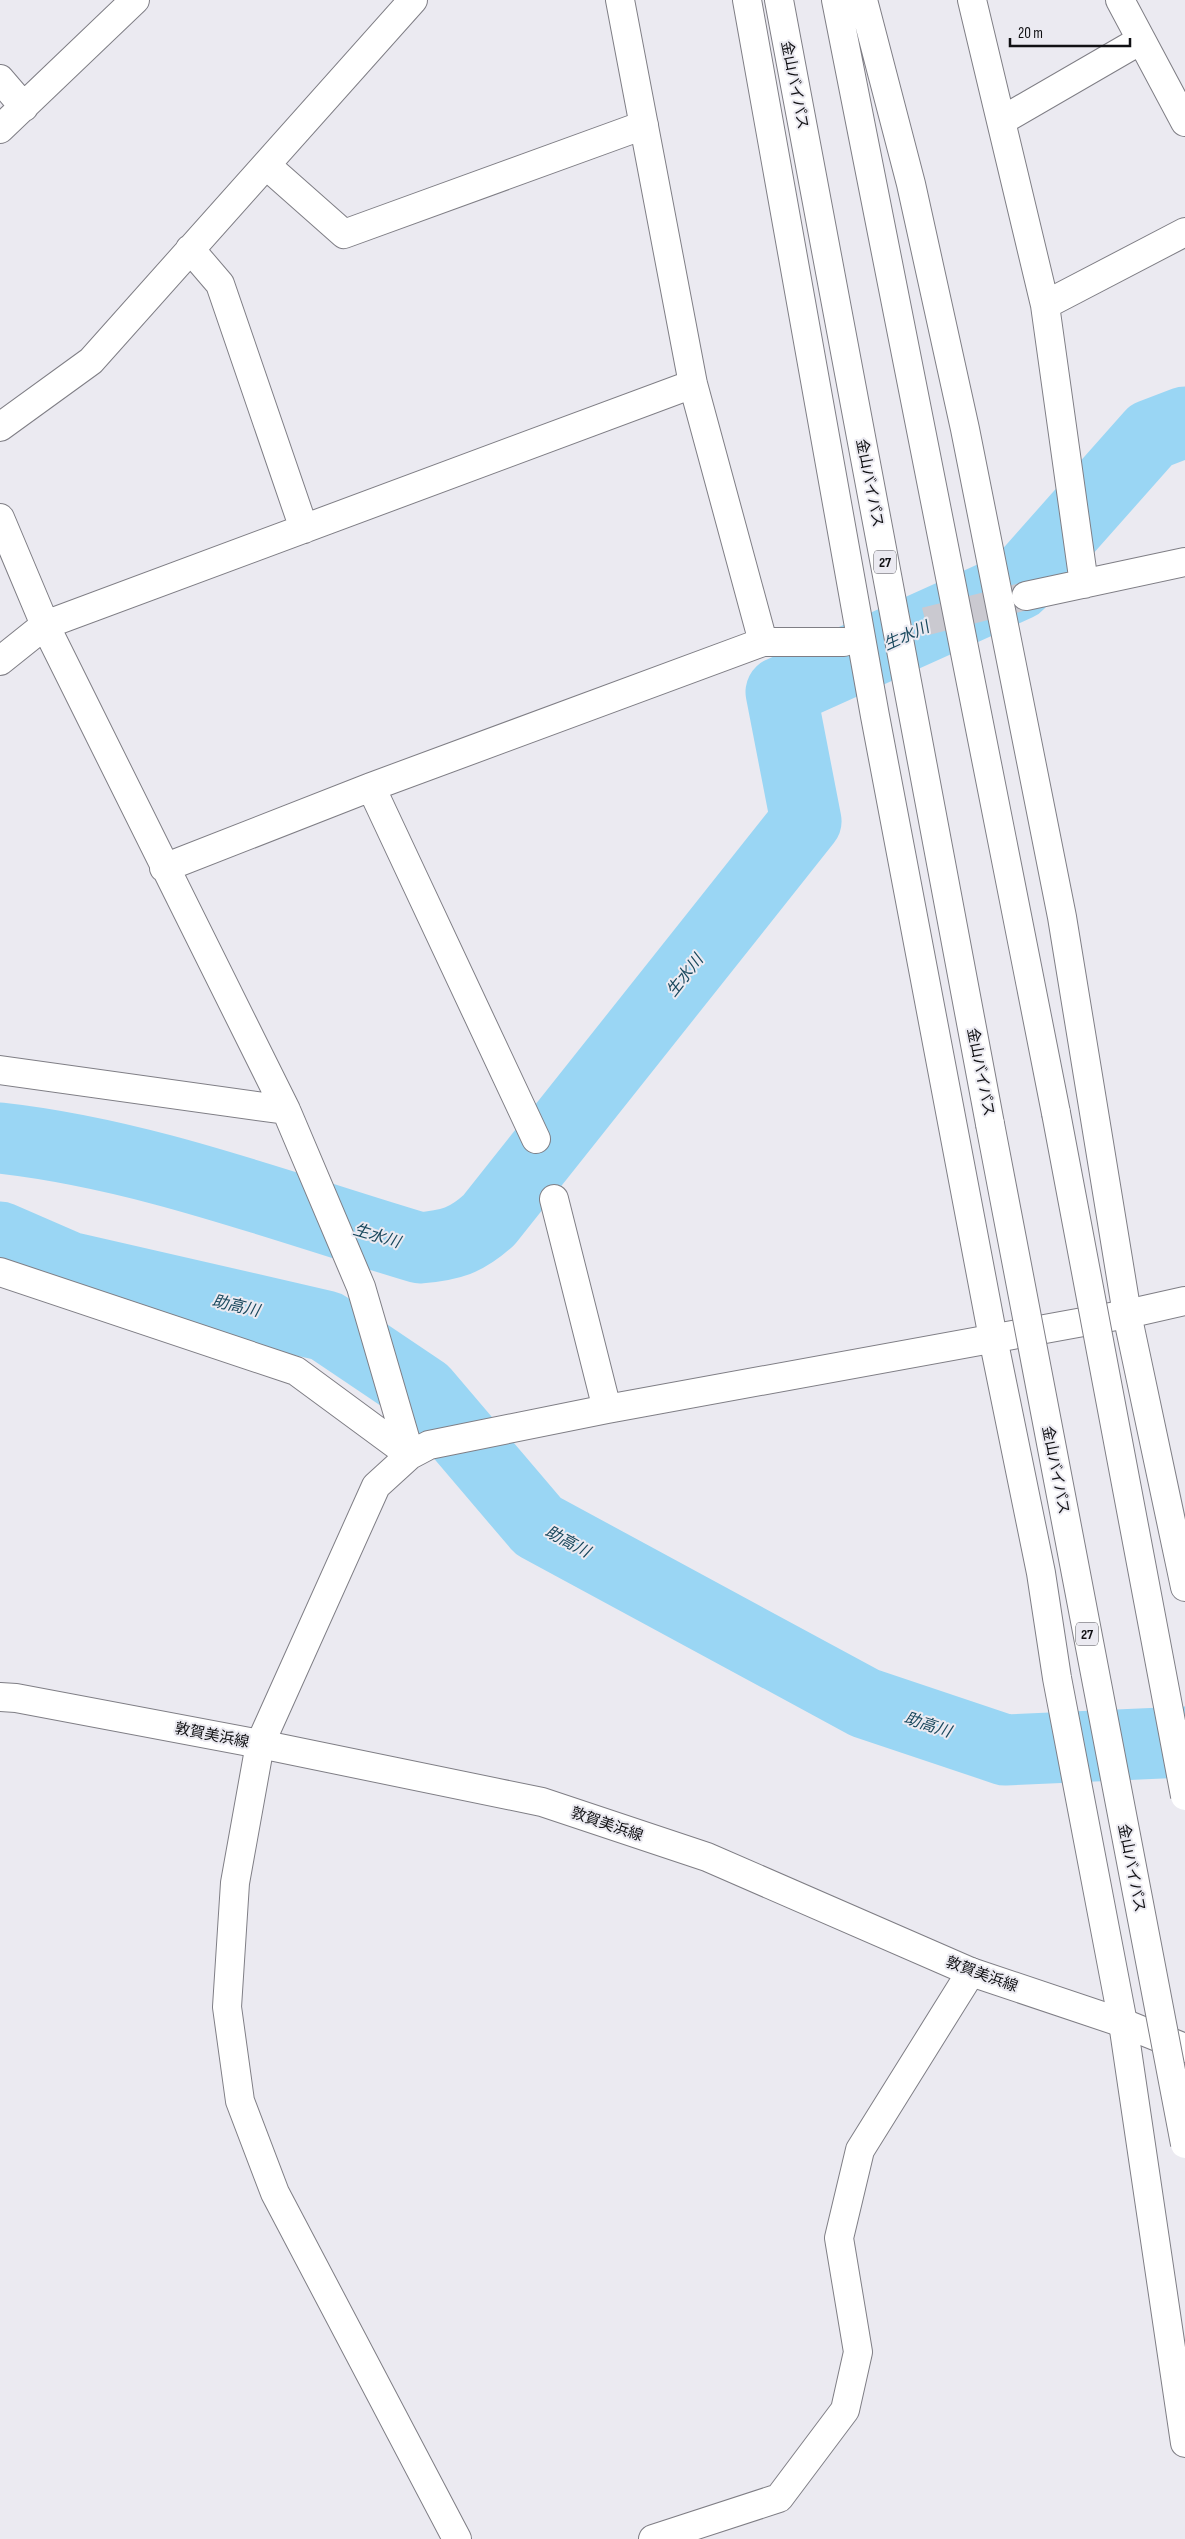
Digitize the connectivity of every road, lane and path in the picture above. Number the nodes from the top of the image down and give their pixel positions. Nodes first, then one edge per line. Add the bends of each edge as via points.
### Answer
1 (135, 0) edge
2 (413, 0) edge
3 (620, 0) edge
4 (747, 0) edge
5 (779, 0) edge
6 (836, 0) edge
7 (863, 0) edge
8 (972, 0) edge
9 (1120, 0) edge
10 (1142, 40) junction
11 (0, 79) edge
12 (24, 107) junction
13 (1001, 121) junction
14 (1185, 122) edge
15 (644, 126) junction
16 (0, 129) edge
17 (266, 165) junction
18 (1185, 232) edge
19 (190, 250) junction
20 (1045, 305) junction
21 (694, 384) junction
22 (0, 427) edge
23 (0, 518) edge
24 (304, 529) junction
25 (1185, 562) edge
26 (1084, 584) junction
27 (1026, 596) tunnel mouth
28 (44, 625) junction
29 (763, 642) junction
30 (844, 642) tunnel mouth
31 (0, 661) edge
32 (371, 787) junction
33 (164, 868) junction
34 (0, 1070) edge
35 (286, 1110) junction
36 (536, 1139) dead end
37 (554, 1199) dead end
38 (0, 1272) edge
39 (1185, 1301) edge
40 (1127, 1314) junction
41 (993, 1338) junction
42 (607, 1409) junction
43 (420, 1450) junction
44 (1185, 1587) edge
45 (0, 1697) edge
46 (260, 1744) junction
47 (1185, 1796) edge
48 (971, 1972) junction
49 (1123, 2023) junction
50 (1185, 2048) edge
51 (1185, 2144) edge
52 (1185, 2443) edge
53 (457, 2539) edge
54 (653, 2539) edge

1 - 12 main road
2 - 17 main road
3 - 15 main road
4 - 41 main road via 875,716
5 - 51 main road, 金山バイパス / 27, bridge
6 - 47 main road, bridge via 1056,1113
7 - 40 main road via 911,184 1062,916
8 - 13 main road
9 - 10 main road
10 - 13 main road
10 - 14 main road
11 - 12 main road
12 - 16 main road
13 - 20 main road
15 - 17 main road via 344,234
15 - 21 main road
17 - 19 main road
18 - 20 main road
19 - 22 main road via 91,361
19 - 24 main road via 220,284
20 - 26 main road
21 - 24 main road
21 - 29 main road
23 - 28 main road
24 - 28 main road
25 - 26 main road
26 - 27 main road
28 - 31 main road
28 - 33 main road
29 - 30 main road
29 - 32 main road
32 - 33 main road
32 - 36 main road
33 - 35 main road
34 - 35 main road
35 - 43 main road via 361,1287
37 - 42 main road
38 - 43 main road via 296,1371
39 - 40 main road
40 - 41 main road
40 - 44 main road
41 - 42 main road
41 - 49 main road via 1041,1573 1057,1678
42 - 43 main road
43 - 46 main road via 376,1486
45 - 46 main road, 敦賀美浜線
46 - 48 main road, 敦賀美浜線 via 542,1802 707,1857
46 - 53 main road via 236,1883 227,2007 240,2101 275,2193
48 - 49 main road, 敦賀美浜線
48 - 54 main road via 860,2150 839,2238 858,2352 845,2410 779,2498
49 - 50 main road, 敦賀美浜線
49 - 52 main road

